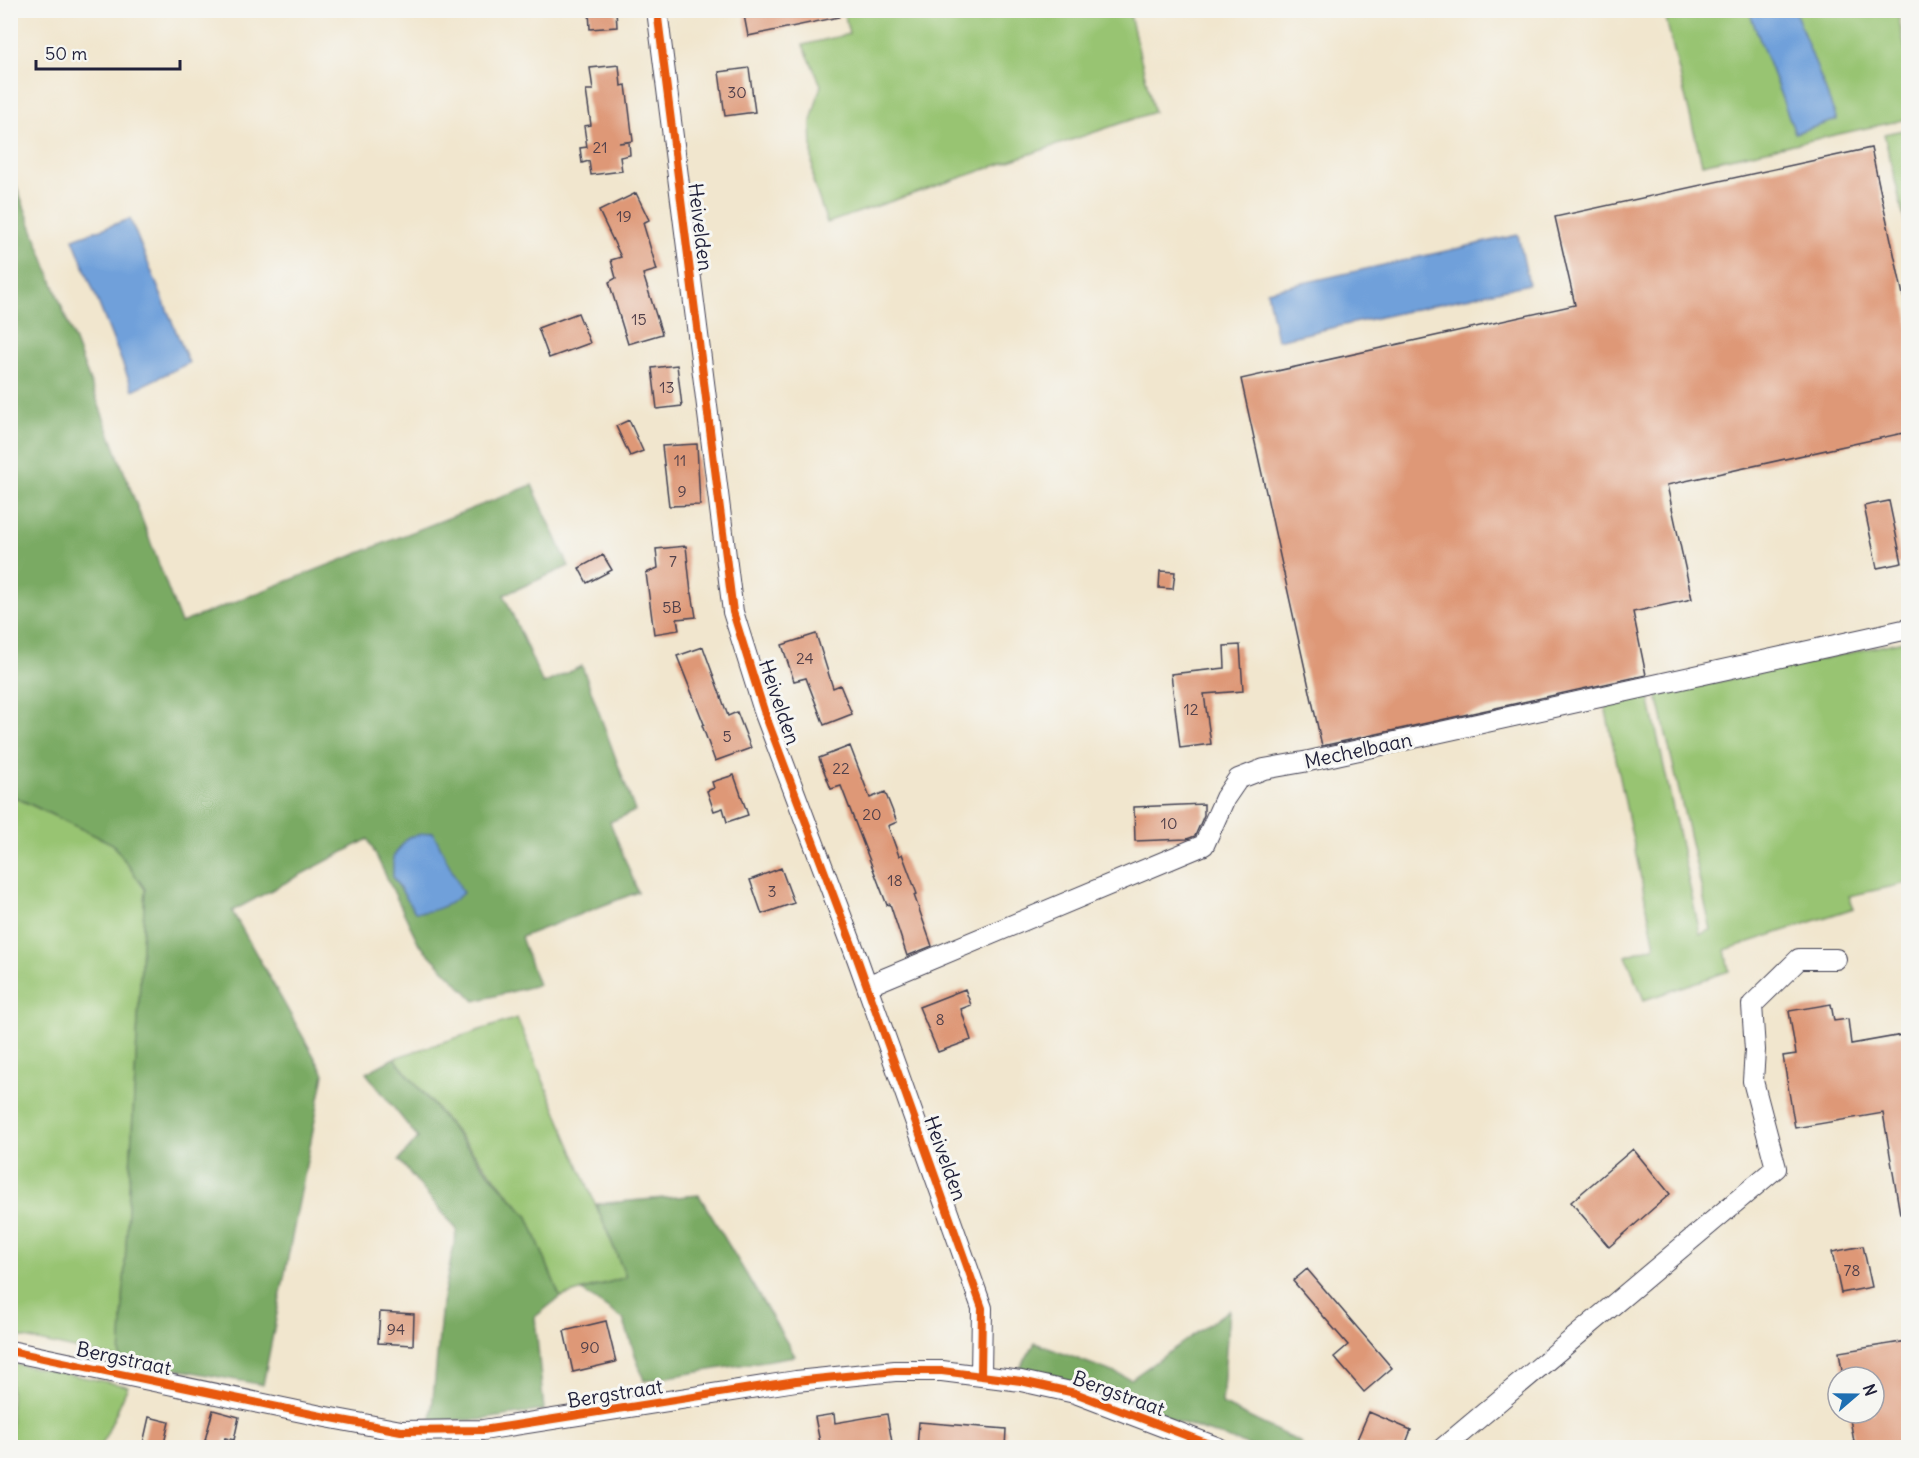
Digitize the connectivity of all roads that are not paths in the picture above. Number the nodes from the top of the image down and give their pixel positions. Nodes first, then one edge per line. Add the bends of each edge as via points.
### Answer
1 (657, 10) edge
2 (1908, 629) edge
3 (1836, 959) dead end
4 (867, 986) junction
5 (10, 1351) edge
6 (981, 1376) junction
7 (1219, 1448) edge
8 (1443, 1448) edge

1 - 4 street, Heivelden via 733,612 765,714
2 - 4 street, Mechelbaan via 1264,768 1238,779 1204,845
3 - 8 street via 1799,959 1752,1005 1753,1081 1776,1168
4 - 6 street, Heivelden via 982,1308
5 - 6 street, Bergstraat via 401,1431 483,1430 796,1381 895,1371
6 - 7 street, Bergstraat via 1075,1393

